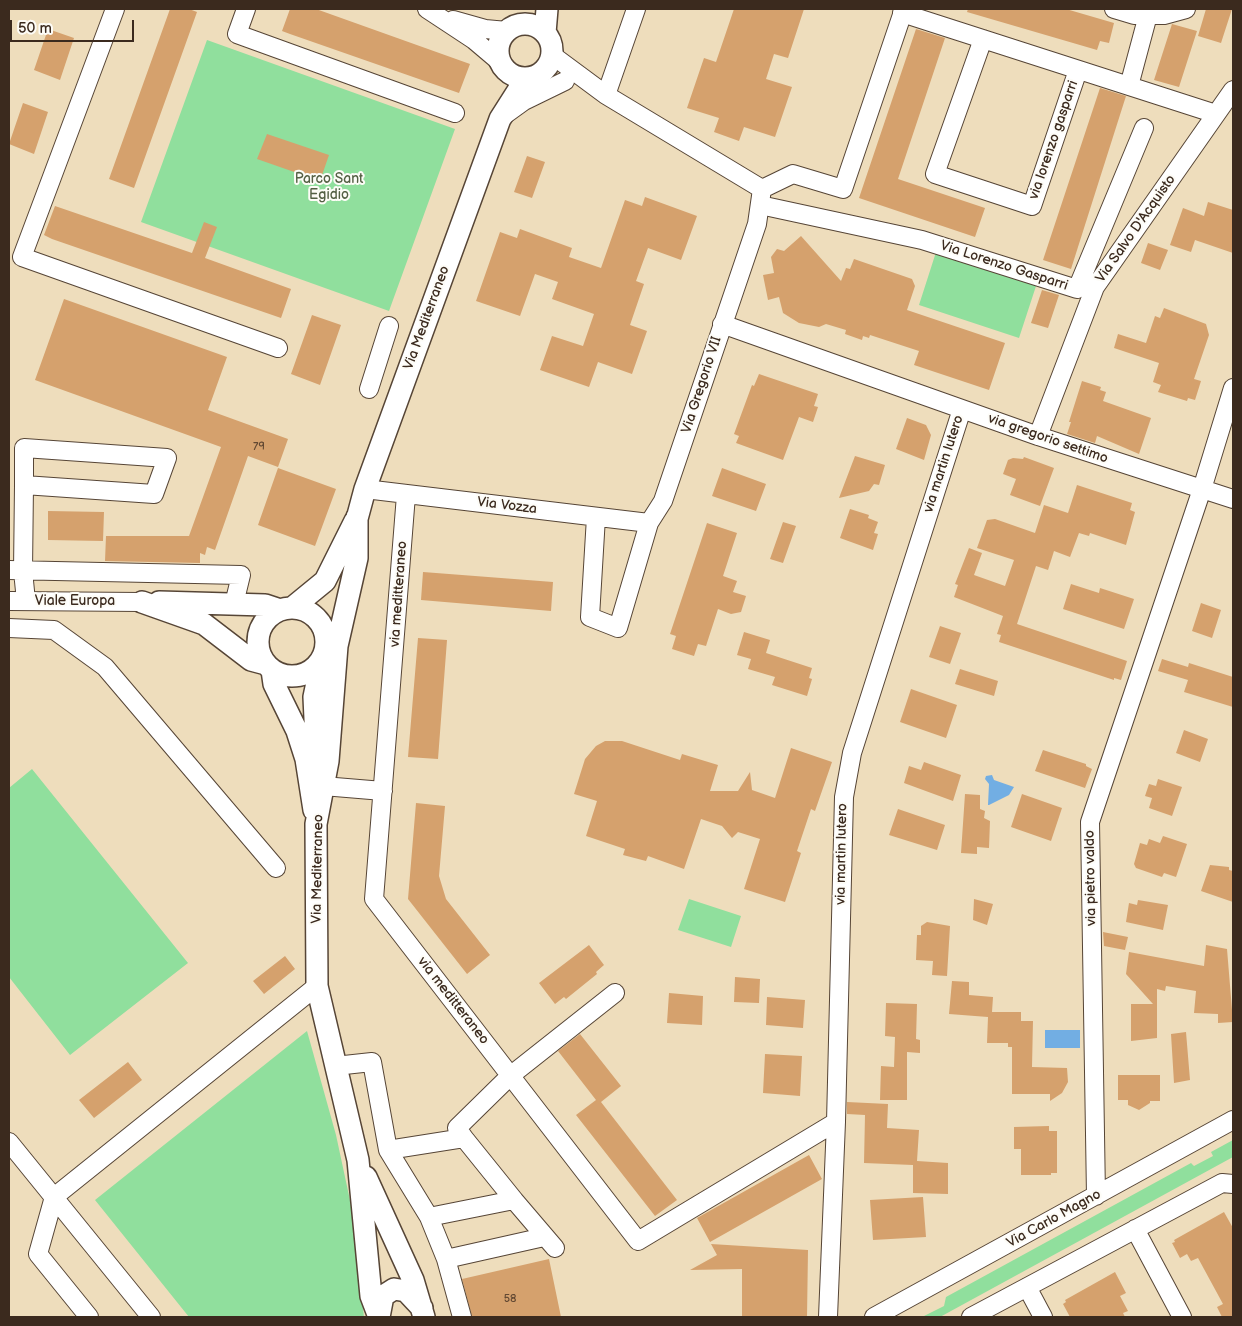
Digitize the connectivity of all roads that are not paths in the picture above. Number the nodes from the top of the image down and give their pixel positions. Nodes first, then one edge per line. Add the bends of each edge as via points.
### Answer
1 (115, 9) edge
2 (246, 9) edge
3 (532, 9) edge
4 (547, 9) edge
5 (636, 9) edge
6 (1114, 9) edge
7 (1186, 9) edge
8 (903, 11) edge
9 (433, 12) edge
10 (1148, 15) junction
11 (510, 29) junction
12 (545, 33) junction
13 (983, 39) junction
14 (552, 55) junction
15 (502, 65) junction
16 (1078, 70) junction
17 (534, 77) junction
18 (565, 81) junction
19 (1129, 86) junction
20 (1233, 90) edge
21 (606, 95) junction
22 (455, 112) dead end
23 (1216, 114) junction
24 (500, 119) junction
25 (1144, 128) dead end
26 (761, 197) junction
27 (722, 324) junction
28 (389, 326) dead end
29 (278, 348) dead end
30 (1233, 388) edge
31 (370, 389) dead end
32 (962, 409) junction
33 (1038, 436) junction
34 (24, 485) junction
35 (365, 489) junction
36 (1202, 489) junction
37 (406, 495) junction
38 (1233, 500) edge
39 (357, 517) junction
40 (596, 517) junction
41 (649, 523) junction
42 (16, 570) edge
43 (17, 601) edge
44 (142, 602) junction
45 (234, 604) junction
46 (286, 609) junction
47 (9, 628) edge
48 (325, 631) junction
49 (322, 659) junction
50 (269, 667) junction
51 (323, 786) junction
52 (384, 791) junction
53 (316, 824) junction
54 (276, 868) dead end
55 (317, 986) junction
56 (615, 993) dead end
57 (335, 1066) junction
58 (510, 1076) junction
59 (1233, 1120) edge
60 (836, 1122) junction
61 (464, 1138) junction
62 (9, 1142) edge
63 (388, 1150) junction
64 (358, 1160) junction
65 (1233, 1184) edge
66 (1096, 1196) junction
67 (54, 1197) junction
68 (514, 1200) junction
69 (429, 1217) junction
70 (1135, 1229) junction
71 (446, 1259) junction
72 (1027, 1287) junction
73 (423, 1313) edge
74 (89, 1317) edge
75 (151, 1317) edge
76 (379, 1317) edge
77 (462, 1317) edge
78 (828, 1317) edge
79 (874, 1317) edge
80 (971, 1317) edge
81 (1043, 1317) edge
82 (1182, 1317) edge

1 - 29 street via 22,257
2 - 22 street via 237,34
3 - 11 main road
4 - 12 main road
5 - 21 street
6 - 10 street
7 - 10 street
8 - 13 street, via lorenzo gasparri
8 - 26 street, via lorenzo gasparri via 843,189 793,174
9 - 11 street via 484,29
9 - 15 street via 474,40
10 - 19 street
11 - 12 main road via 534,25
11 - 15 main road via 498,48
12 - 14 main road via 550,39
13 - 16 street, via lorenzo gasparri
13 - 16 street, via lorenzo gasparri via 935,174 1032,206
14 - 17 main road via 545,70
14 - 21 street
15 - 17 main road via 516,76
15 - 24 main road, Via Mediterraneo
16 - 19 street, via lorenzo gasparri
17 - 18 street
17 - 24 main road, Via Mediterraneo via 521,86
18 - 21 street
18 - 24 street via 524,101
19 - 23 street, via lorenzo gasparri
20 - 23 street, Via Salvo D'Acquisto
21 - 26 street
23 - 33 street, Via Salvo D'Acquisto via 1095,288
24 - 35 main road, Via Mediterraneo
25 - 26 street, Via Lorenzo Gasparri via 1077,289 922,240
26 - 27 street, Via Gregorio VII via 756,224
27 - 32 street, via gregorio settimo
27 - 41 street, Via Gregorio VII via 663,500
28 - 31 street
30 - 36 street, via pietro valdo
32 - 33 street, via gregorio settimo
32 - 60 street, via martin lutero via 852,753 844,797
33 - 36 street, via gregorio settimo
34 - 34 street via 154,494 167,458 24,448
34 - 42 street
35 - 37 street, Via Vozza
35 - 39 main road, Via Mediterraneo
36 - 38 street, via gregorio settimo
36 - 66 street, via pietro valdo via 1090,822
37 - 40 street, Via Vozza
37 - 52 street, via meditteraneo
39 - 46 main road, Via Mediterraneo via 325,580
39 - 48 main road, Via Mediterraneo
39 - 51 main road, Via Mediterraneo via 357,558 337,646 328,762
40 - 41 street, Via Vozza
40 - 41 street, Via Gregorio VII via 590,617 618,628
42 - 43 street
42 - 45 street via 241,575
43 - 44 street, Viale Europa
44 - 45 main road
44 - 50 main road via 204,624 251,660
45 - 46 main road
46 - 48 main road via 312,614
46 - 50 main road via 263,624 259,634 258,644
47 - 54 street via 54,630 106,667
48 - 49 main road via 326,650
49 - 50 main road via 315,668 294,676 282,675
49 - 53 main road via 314,696
50 - 53 main road via 306,759
51 - 52 street
51 - 53 main road, Via Mediterraneo
52 - 58 street, via meditteraneo via 374,899
53 - 55 main road, Via Mediterraneo
55 - 57 main road, Via Mediterraneo
55 - 67 street
56 - 58 street
57 - 63 street via 372,1062
57 - 64 main road, Via Mediterraneo
58 - 60 street, via meditteraneo via 638,1241
58 - 61 street via 457,1128
59 - 66 street, Via Carlo Magno
60 - 78 street, via martin lutero
61 - 63 street
61 - 68 street
62 - 67 street
63 - 69 street
64 - 73 main road via 413,1280
64 - 76 main road via 371,1296
65 - 70 street via 1222,1183
66 - 79 street, Via Carlo Magno
67 - 74 street via 38,1254
67 - 75 street
68 - 69 street
68 - 71 street via 549,1243
69 - 71 street
70 - 72 street
70 - 82 street
71 - 77 street
72 - 80 street
72 - 81 street
73 - 76 main road via 406,1292 394,1289 383,1296

